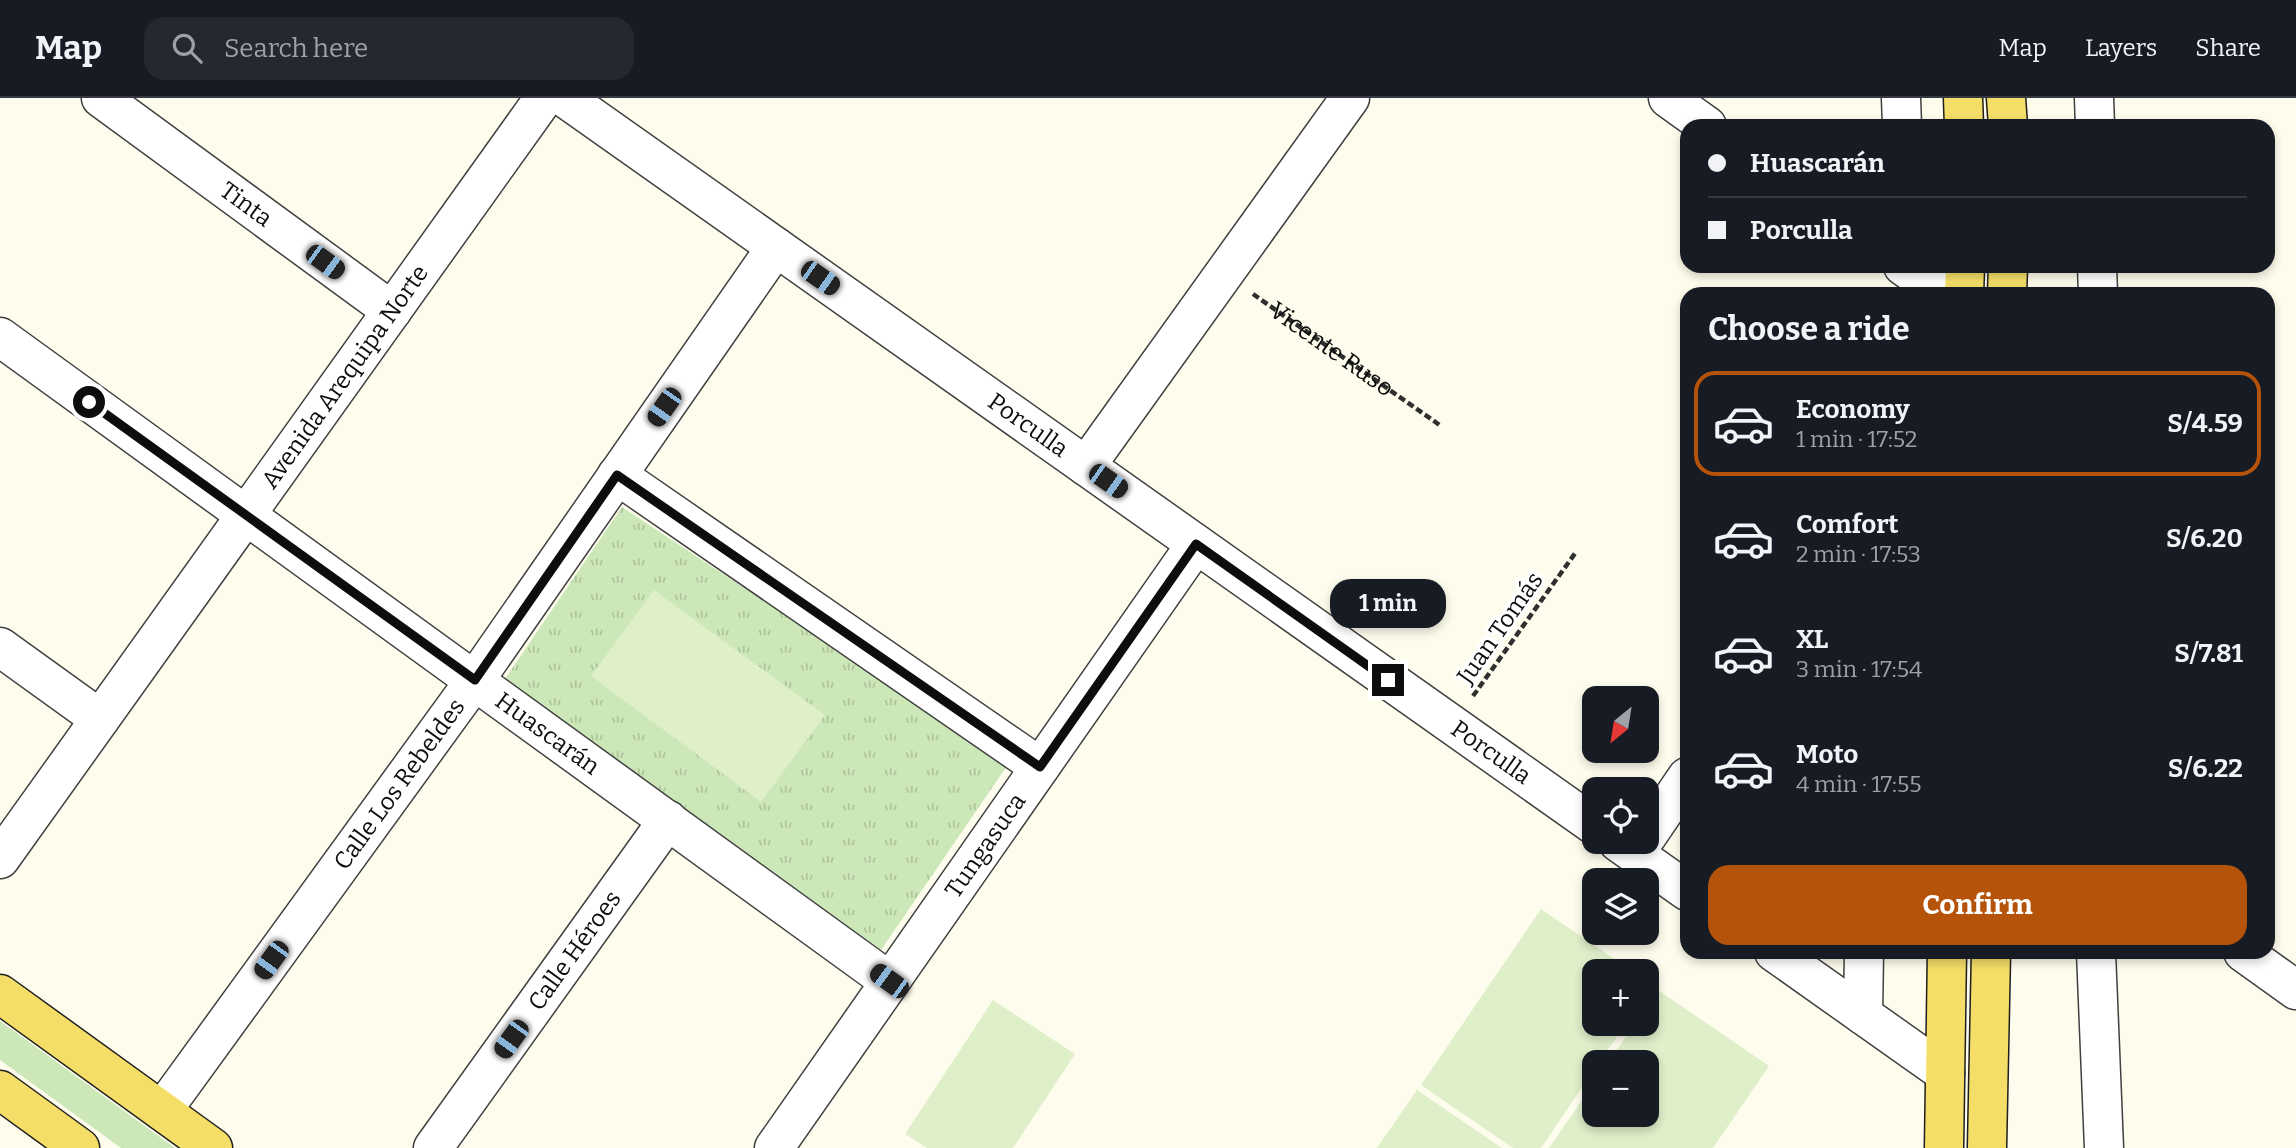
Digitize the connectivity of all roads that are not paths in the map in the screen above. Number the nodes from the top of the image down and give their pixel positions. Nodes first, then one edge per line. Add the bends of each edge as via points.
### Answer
1 (101, 98) edge
2 (544, 98) edge
3 (565, 98) edge
4 (1350, 98) edge
5 (1668, 98) edge
6 (1901, 98) edge
7 (1963, 98) edge
8 (2006, 98) edge
9 (2094, 98) edge
10 (1697, 119) edge
11 (1902, 119) edge
12 (1964, 119) edge
13 (2008, 119) edge
14 (2095, 119) edge
15 (776, 247) junction
16 (1914, 273) edge
17 (1933, 287) edge
18 (392, 311) junction
19 (0, 337) edge
20 (1086, 466) junction
21 (617, 475) junction
22 (245, 516) junction
23 (1196, 544) junction
24 (0, 647) edge
25 (475, 680) junction
26 (100, 719) junction
27 (1040, 767) junction
28 (1680, 786) edge
29 (1659, 813) edge
30 (1582, 816) edge
31 (668, 820) junction
32 (1648, 854) edge
33 (0, 859) edge
34 (1680, 884) edge
35 (1784, 959) edge
36 (1864, 959) edge
37 (1947, 959) edge
38 (1991, 959) edge
39 (2096, 959) edge
40 (2253, 959) edge
41 (889, 981) junction
42 (2296, 990) edge
43 (0, 994) edge
44 (1863, 1015) junction
45 (1945, 1073) junction
46 (0, 1090) edge
47 (162, 1111) junction
48 (80, 1148) edge
49 (213, 1148) edge
50 (433, 1148) edge
51 (774, 1148) edge
52 (1944, 1148) edge
53 (1987, 1148) edge
54 (2104, 1148) edge

1 - 18 street, Tinta
2 - 18 street, Avenida Arequipa Norte
3 - 15 street, Porculla
4 - 20 street
5 - 10 street
6 - 11 street
7 - 12 main road
8 - 13 main road
9 - 14 street
15 - 20 street, Porculla
15 - 21 street, Calle Los Rebeldes
16 - 17 street
18 - 22 street, Avenida Arequipa Norte
19 - 22 street, Huascarán
20 - 23 street, Porculla
21 - 25 street, Calle Los Rebeldes
21 - 27 street
22 - 25 street, Huascarán
22 - 26 street, Avenida Arequipa Norte
23 - 27 street, Tungasuca
23 - 30 street, Porculla
24 - 26 street
25 - 31 street, Huascarán
25 - 47 street, Calle Los Rebeldes
26 - 33 street, Avenida Arequipa Norte
27 - 41 street, Tungasuca
28 - 29 street
31 - 41 street, Huascarán
31 - 50 street, Calle Héroes
32 - 34 street
35 - 44 street
36 - 44 street
37 - 45 main road
38 - 53 main road
39 - 54 street
40 - 42 street
41 - 51 street, Tungasuca
43 - 47 main road
44 - 45 street
45 - 52 main road
46 - 48 main road
47 - 49 main road

